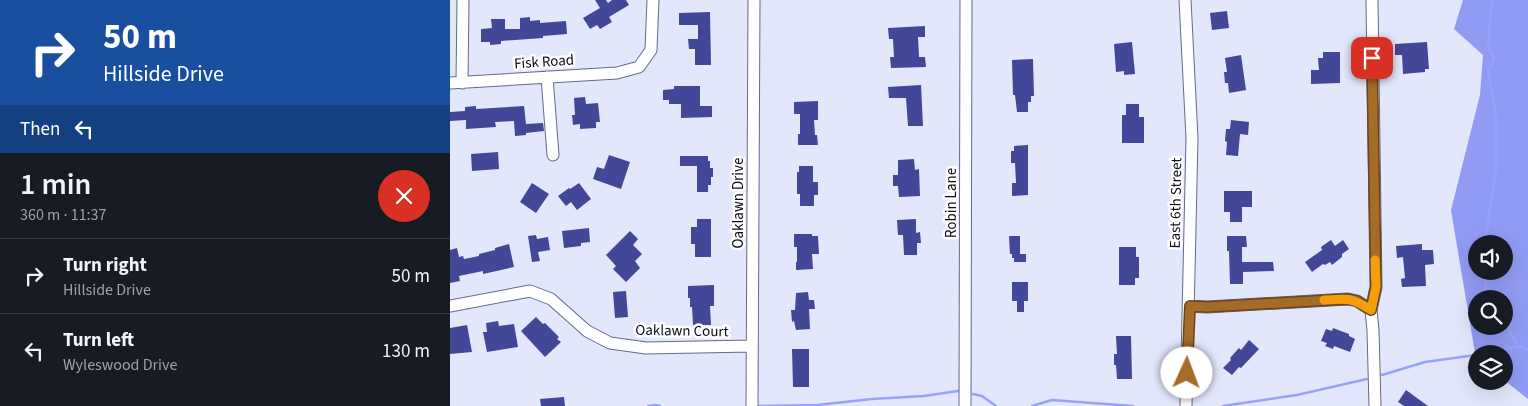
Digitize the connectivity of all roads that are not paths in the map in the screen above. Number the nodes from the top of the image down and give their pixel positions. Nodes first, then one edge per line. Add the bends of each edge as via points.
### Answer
1 (463, 0) edge
2 (653, 0) edge
3 (754, 0) edge
4 (966, 0) edge
5 (1185, 0) edge
6 (1372, 1) dead end
7 (547, 77) junction
8 (450, 83) edge
9 (462, 83) junction
10 (553, 155) dead end
11 (450, 306) edge
12 (1190, 306) junction
13 (1371, 310) junction
14 (752, 346) junction
15 (752, 406) edge
16 (965, 406) edge
17 (1186, 406) edge
18 (1375, 406) edge

1 - 9 street
2 - 7 street, Fisk Road via 651,50 639,67 617,73
3 - 14 street, Oaklawn Drive
4 - 16 street, Robin Lane
5 - 12 street, East 6th Street via 1192,138
6 - 13 street via 1376,287
7 - 9 street, Fisk Road
7 - 10 street
8 - 9 street, Fisk Road
11 - 14 street, Oaklawn Court via 530,291 551,299 587,331 610,343 646,348
12 - 13 street via 1348,299
12 - 17 street, East 6th Street
13 - 18 street
14 - 15 street, Oaklawn Drive

